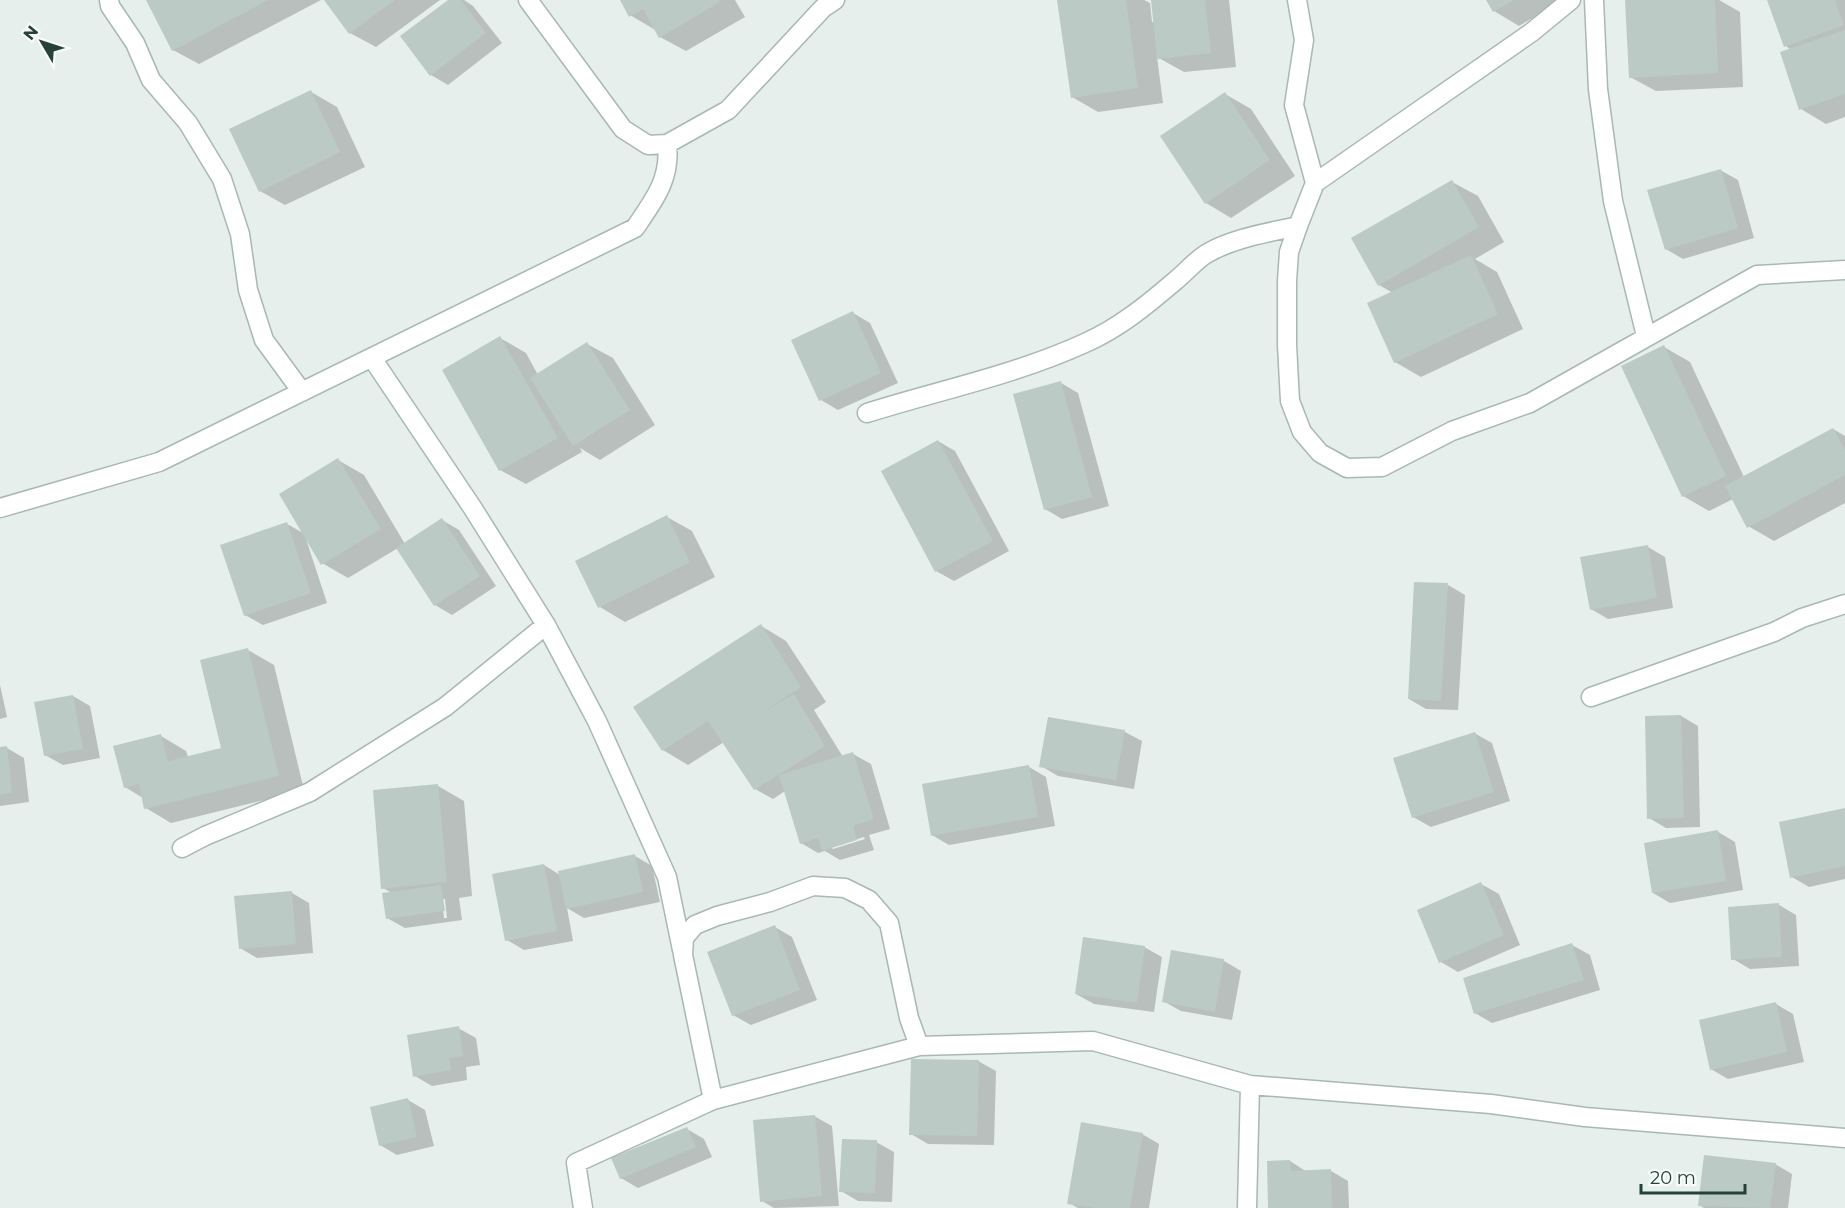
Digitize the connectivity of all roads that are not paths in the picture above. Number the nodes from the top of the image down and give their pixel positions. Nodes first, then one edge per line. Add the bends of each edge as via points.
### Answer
1 (110, 0) edge
2 (528, 0) edge
3 (836, 0) edge
4 (1297, 0) edge
5 (1571, 0) edge
6 (1594, 0) edge
7 (667, 144) junction
8 (1315, 183) junction
9 (1298, 226) junction
10 (1845, 270) edge
11 (1646, 336) junction
12 (372, 358) junction
13 (302, 392) junction
14 (867, 413) dead end
15 (0, 508) edge
16 (1845, 604) edge
17 (546, 625) junction
18 (1591, 697) dead end
19 (182, 849) dead end
20 (683, 955) junction
21 (919, 1046) junction
22 (1250, 1085) junction
23 (713, 1100) junction
24 (1845, 1138) edge
25 (583, 1208) edge
26 (1247, 1208) edge

1 - 13 street via 152,80 188,123 222,179 240,234 248,290 264,340
2 - 7 street via 623,129 648,145
3 - 7 street via 823,8 728,110
4 - 8 street via 1304,40 1294,105
5 - 8 street via 1532,32
6 - 11 street via 1598,89 1613,201
7 - 12 street via 669,160 660,191 635,228
8 - 9 street
9 - 11 street via 1289,252 1287,281 1290,401 1302,432 1320,453 1347,468 1382,467 1452,431 1530,403
9 - 14 street via 1242,239 1205,255 1145,307 1085,343 977,382
10 - 11 street via 1757,275
12 - 13 street
12 - 17 street
13 - 15 street via 159,462
16 - 18 street
17 - 19 street via 445,707 310,792
17 - 20 street via 597,721 667,877
20 - 21 street via 684,938 695,925 813,886 845,888 868,900 889,923 909,1018
20 - 23 street
21 - 22 street via 1093,1041
21 - 23 street
22 - 24 street
22 - 26 street
23 - 25 street via 576,1163

